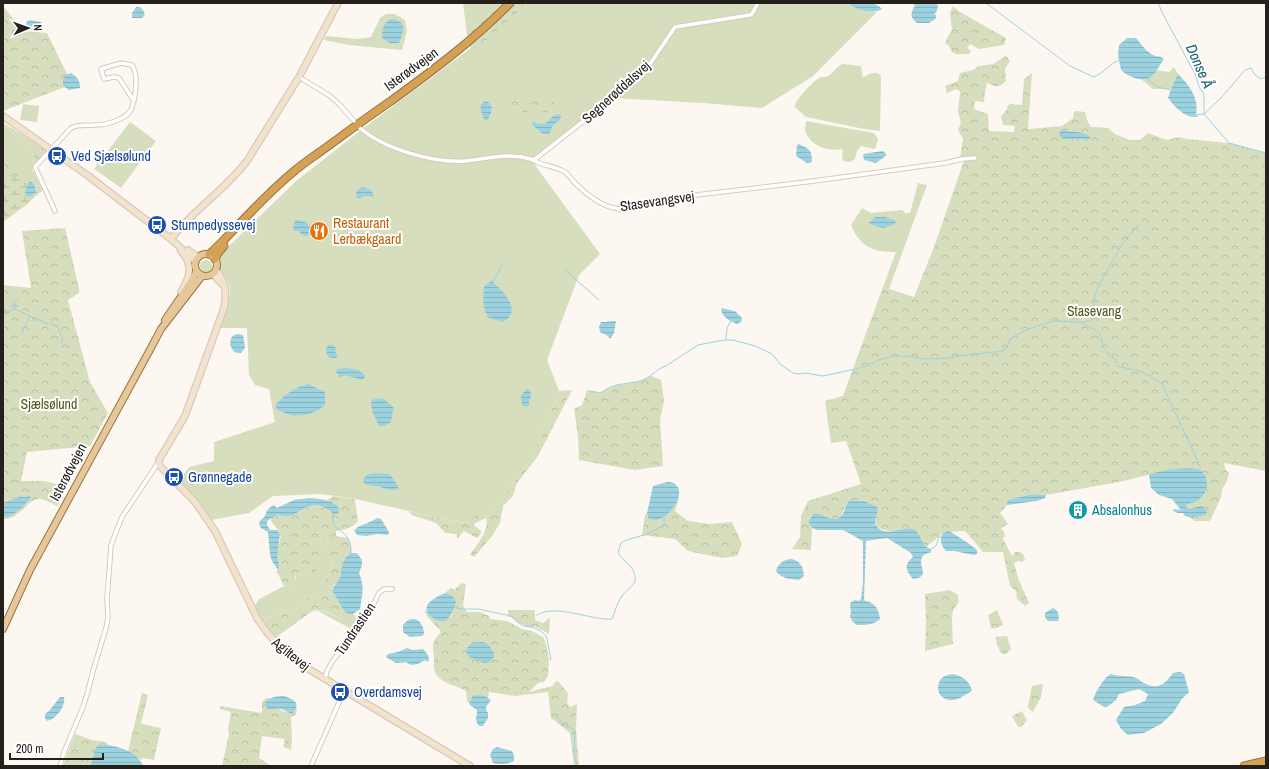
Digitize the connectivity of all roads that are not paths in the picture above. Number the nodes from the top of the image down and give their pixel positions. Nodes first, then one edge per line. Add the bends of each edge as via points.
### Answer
1 (338, 3) edge
2 (510, 3) edge
3 (758, 3) edge
4 (299, 77) junction
5 (134, 101) junction
6 (3, 116) edge
7 (354, 121) dead end
8 (360, 128) dead end
9 (51, 149) junction
10 (322, 150) junction
11 (975, 158) dead end
12 (534, 160) junction
13 (55, 211) dead end
14 (172, 240) junction
15 (209, 254) junction
16 (197, 259) junction
17 (215, 259) junction
18 (196, 271) junction
19 (214, 272) junction
20 (202, 276) junction
21 (171, 310) junction
22 (162, 329) junction
23 (158, 463) junction
24 (392, 589) dead end
25 (3, 629) edge
26 (325, 679) junction
27 (344, 691) junction
28 (1266, 762) edge
29 (60, 766) edge
30 (311, 766) edge
31 (470, 766) edge
32 (1244, 766) edge

1 - 4 street
2 - 10 highway, Isterødvejen via 431,72
3 - 12 street, Segnerøddalsvej via 750,15 675,26 650,64 636,78
4 - 7 street via 340,104
4 - 14 street via 238,174 183,225
5 - 5 street via 137,79 132,65 121,63 101,69 104,79 114,76 119,78
5 - 9 street via 131,110 124,117 106,124 74,126
6 - 9 street
8 - 12 street, Stasevangsvej via 392,148 416,155 465,161 510,155
9 - 13 street via 35,167
9 - 14 street
10 - 15 highway, Isterødvejen via 272,191
10 - 17 highway, Isterødvejen via 271,198 221,249
11 - 12 street, Stasevangsvej via 654,200 619,209 589,196 563,171
14 - 16 street
14 - 21 street via 187,259 190,273
15 - 16 main road
15 - 17 main road
16 - 18 main road via 194,267
17 - 19 main road via 217,264
18 - 20 main road
18 - 21 main road, Isterødvejen
19 - 20 main road via 207,277
19 - 23 street via 226,296 224,308 185,416
20 - 22 main road, Isterødvejen
21 - 22 main road, Isterødvejen
22 - 25 main road, Isterødvejen via 30,570
23 - 26 street, Agiltevej via 196,503 208,520 249,605 272,640 289,656
23 - 29 street via 122,517 111,545 106,628 85,702
24 - 26 street, Tundrastien via 384,589 379,593 359,627 330,666
26 - 27 street, Agiltevej
27 - 30 street
27 - 31 street, Agiltevej
28 - 32 highway

